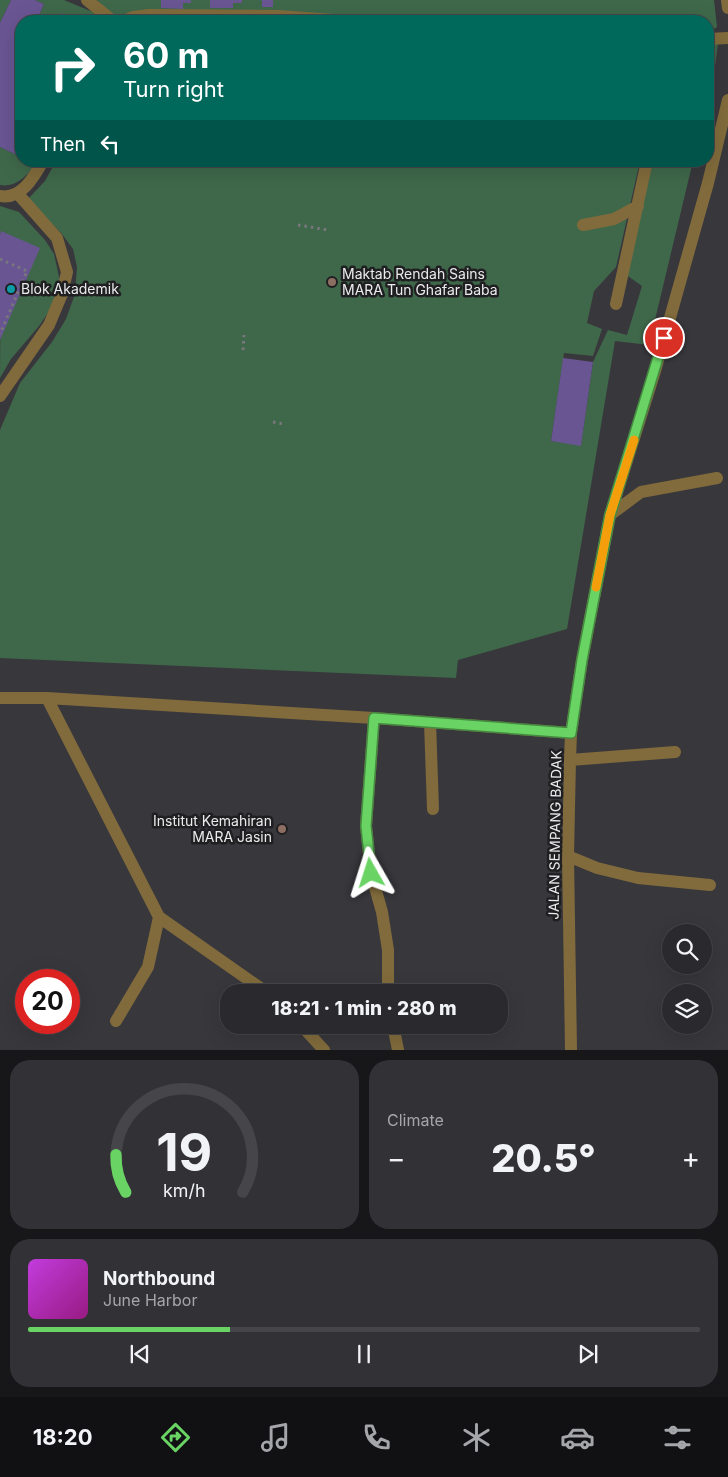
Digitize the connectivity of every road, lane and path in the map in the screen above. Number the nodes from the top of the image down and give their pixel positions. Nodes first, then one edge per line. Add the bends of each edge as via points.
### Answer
1 (86, 0) edge
2 (727, 0) edge
3 (728, 8) edge
4 (105, 15) edge
5 (728, 38) edge
6 (714, 39) edge
7 (728, 100) edge
8 (714, 158) edge
9 (40, 167) edge
10 (646, 167) edge
11 (712, 167) edge
12 (18, 194) junction
13 (0, 196) edge
14 (638, 206) junction
15 (298, 225) dead end
16 (583, 225) dead end
17 (328, 230) dead end
18 (0, 259) edge
19 (616, 304) dead end
20 (0, 334) edge
21 (244, 335) dead end
22 (243, 350) dead end
23 (0, 396) edge
24 (273, 422) dead end
25 (284, 424) dead end
26 (717, 478) dead end
27 (610, 515) junction
28 (0, 698) edge
29 (47, 698) junction
30 (374, 718) junction
31 (430, 722) junction
32 (571, 733) junction
33 (675, 752) dead end
34 (570, 760) junction
35 (433, 810) dead end
36 (568, 856) junction
37 (710, 885) dead end
38 (159, 917) junction
39 (255, 984) edge
40 (388, 984) edge
41 (116, 1021) dead end
42 (309, 1034) edge
43 (395, 1034) edge
44 (324, 1050) edge
45 (398, 1050) edge
46 (571, 1050) edge

1 - 4 street
2 - 3 street
5 - 6 street
7 - 8 street, JALAN SEMPANG BADAK
9 - 12 street
10 - 14 street
11 - 27 street, JALAN SEMPANG BADAK via 655,371
12 - 13 street via 6,198
12 - 23 street via 57,238 67,272 49,325
14 - 16 street via 614,219
14 - 19 street
15 - 17 path
18 - 20 path via 27,271
21 - 22 path
24 - 25 path
26 - 27 street via 640,492
27 - 32 street, JALAN SEMPANG BADAK
28 - 29 street
29 - 30 street
29 - 38 street
30 - 31 street
30 - 40 street via 366,826 371,873 388,950
31 - 32 street
31 - 35 street
32 - 34 street, JALAN SEMPANG BADAK
33 - 34 street
34 - 36 street, JALAN SEMPANG BADAK
36 - 37 street via 597,868 638,878
36 - 46 street, JALAN SEMPANG BADAK
38 - 39 street
38 - 41 street via 148,967
42 - 44 street
43 - 45 street

